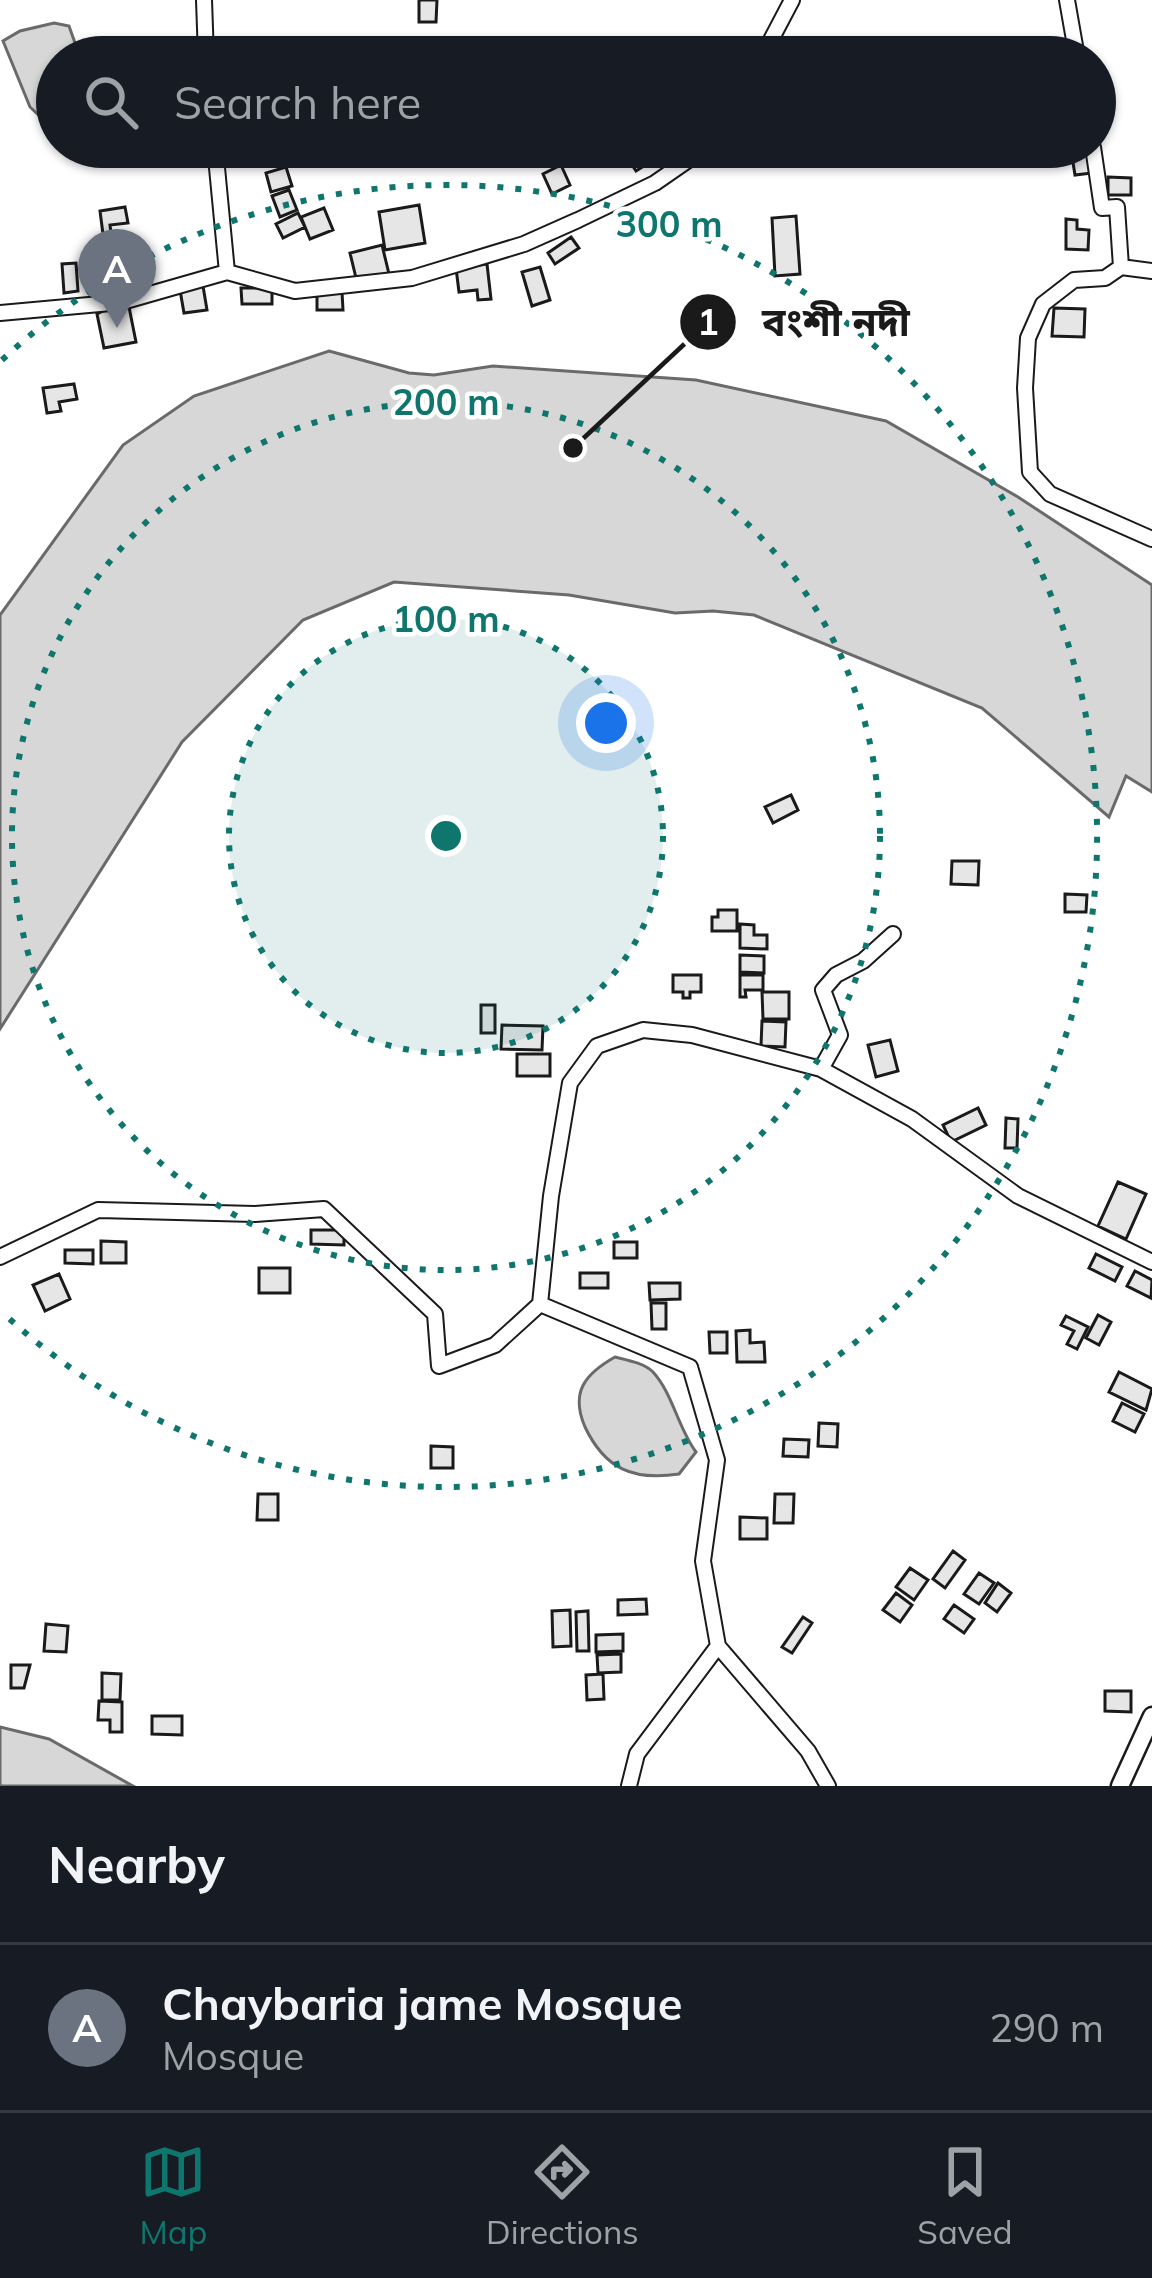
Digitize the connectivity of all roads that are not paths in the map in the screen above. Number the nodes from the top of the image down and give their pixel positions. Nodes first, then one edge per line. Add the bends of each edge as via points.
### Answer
1 (204, 0) edge
2 (792, 0) edge
3 (1067, 0) edge
4 (205, 36) edge
5 (773, 36) edge
6 (1073, 36) edge
7 (217, 168) edge
8 (677, 168) edge
9 (1096, 168) edge
10 (1121, 267) junction
11 (1152, 271) edge
12 (227, 272) junction
13 (0, 313) edge
14 (1152, 539) edge
15 (893, 934) dead end
16 (821, 1069) junction
17 (0, 1257) edge
18 (1152, 1262) edge
19 (540, 1304) junction
20 (718, 1646) junction
21 (1152, 1716) edge
22 (629, 1786) edge
23 (828, 1786) edge
24 (1120, 1786) edge

1 - 4 street
2 - 5 street
3 - 6 street
7 - 12 street
8 - 12 street via 524,244 412,278 296,291
9 - 10 street via 1102,208 1117,207
10 - 11 street
10 - 14 street via 1106,278 1074,280 1043,304 1028,338 1030,472 1049,494
12 - 13 street via 122,302
15 - 16 street via 824,990 841,1035
16 - 18 street via 912,1119 1018,1196
16 - 19 street via 676,1033 643,1030 597,1046 570,1083
17 - 19 street via 98,1210 324,1209 435,1314 439,1366 495,1345
19 - 20 street via 690,1367 717,1460 703,1561
20 - 22 street via 637,1754
20 - 23 street
21 - 24 street

